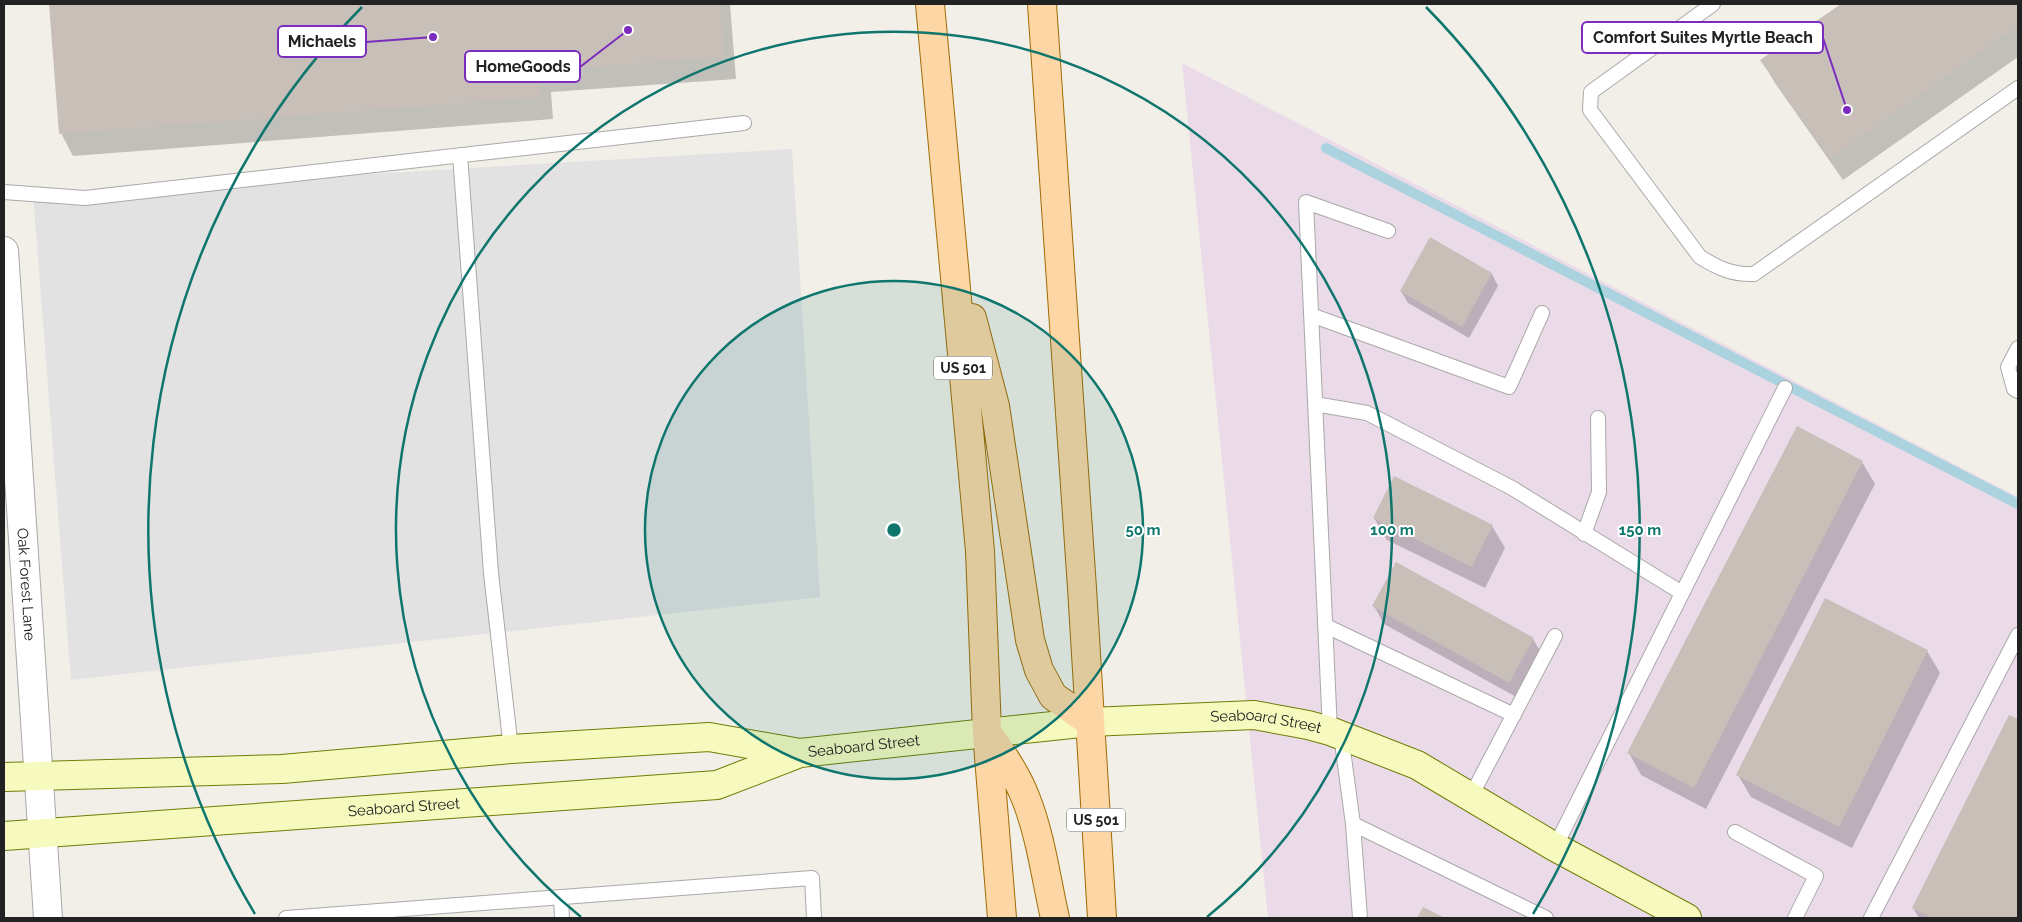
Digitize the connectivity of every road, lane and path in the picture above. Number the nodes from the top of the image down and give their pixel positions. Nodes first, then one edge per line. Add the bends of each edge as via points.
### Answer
1 (930, 4) edge
2 (1042, 4) edge
3 (1712, 4) edge
4 (2018, 88) edge
5 (744, 123) dead end
6 (460, 155) junction
7 (4, 192) edge
8 (1388, 231) dead end
9 (952, 244) junction
10 (4, 251) edge
11 (1542, 313) dead end
12 (1312, 315) junction
13 (2018, 348) edge
14 (1785, 388) dead end
15 (2018, 391) edge
16 (1316, 404) junction
17 (1598, 418) dead end
18 (1584, 534) junction
19 (1682, 593) junction
20 (1326, 626) junction
21 (2018, 635) edge
22 (1555, 636) dead end
23 (1514, 715) junction
24 (1090, 722) junction
25 (987, 732) junction
26 (1335, 733) junction
27 (511, 749) junction
28 (800, 753) junction
29 (39, 776) junction
30 (4, 777) edge
31 (1470, 798) junction
32 (1353, 824) junction
33 (1736, 832) dead end
34 (42, 833) junction
35 (4, 836) edge
36 (1554, 847) junction
37 (561, 898) junction
38 (48, 918) edge
39 (286, 918) edge
40 (562, 918) edge
41 (814, 918) edge
42 (1002, 918) edge
43 (1055, 918) edge
44 (1102, 918) edge
45 (1360, 918) edge
46 (1546, 918) edge
47 (1687, 918) edge
48 (1795, 918) edge
49 (1870, 918) edge

1 - 9 main road, US 501
2 - 24 main road, US 501
3 - 4 lane via 1591,92 1590,110 1700,257 1718,268 1738,274 1754,274
5 - 6 lane
6 - 7 lane via 85,198
6 - 27 lane via 491,573
8 - 12 lane via 1306,202
9 - 24 main road via 995,406 1034,655 1053,696
9 - 25 main road, US 501 via 980,551
10 - 29 street, Oak Forest Lane
11 - 12 lane via 1509,387
12 - 16 lane
13 - 15 lane via 2008,366 2014,389
14 - 19 lane
16 - 18 lane via 1367,413 1512,488
16 - 20 lane
17 - 18 lane via 1599,492
18 - 19 lane
19 - 36 lane
20 - 23 lane
20 - 26 lane
21 - 49 lane
22 - 23 lane
23 - 31 lane
24 - 25 street, Seaboard Street
24 - 26 street, Seaboard Street via 1254,715
24 - 44 main road, US 501
25 - 28 street, Seaboard Street
25 - 42 main road, US 501
25 - 43 main road via 1010,766 1026,800
26 - 31 street, Seaboard Street via 1417,765
26 - 32 lane
27 - 28 street, Seaboard Street via 708,737
27 - 29 street, Seaboard Street via 282,769
28 - 34 street, Seaboard Street via 717,785
29 - 30 street, Seaboard Street
29 - 34 street, Oak Forest Lane
31 - 36 street, Seaboard Street
32 - 45 lane
32 - 46 lane
33 - 48 lane via 1816,876
34 - 35 street, Seaboard Street
34 - 38 street, Oak Forest Lane
36 - 47 street, Seaboard Street
37 - 39 lane
37 - 40 lane
37 - 41 lane via 812,878

